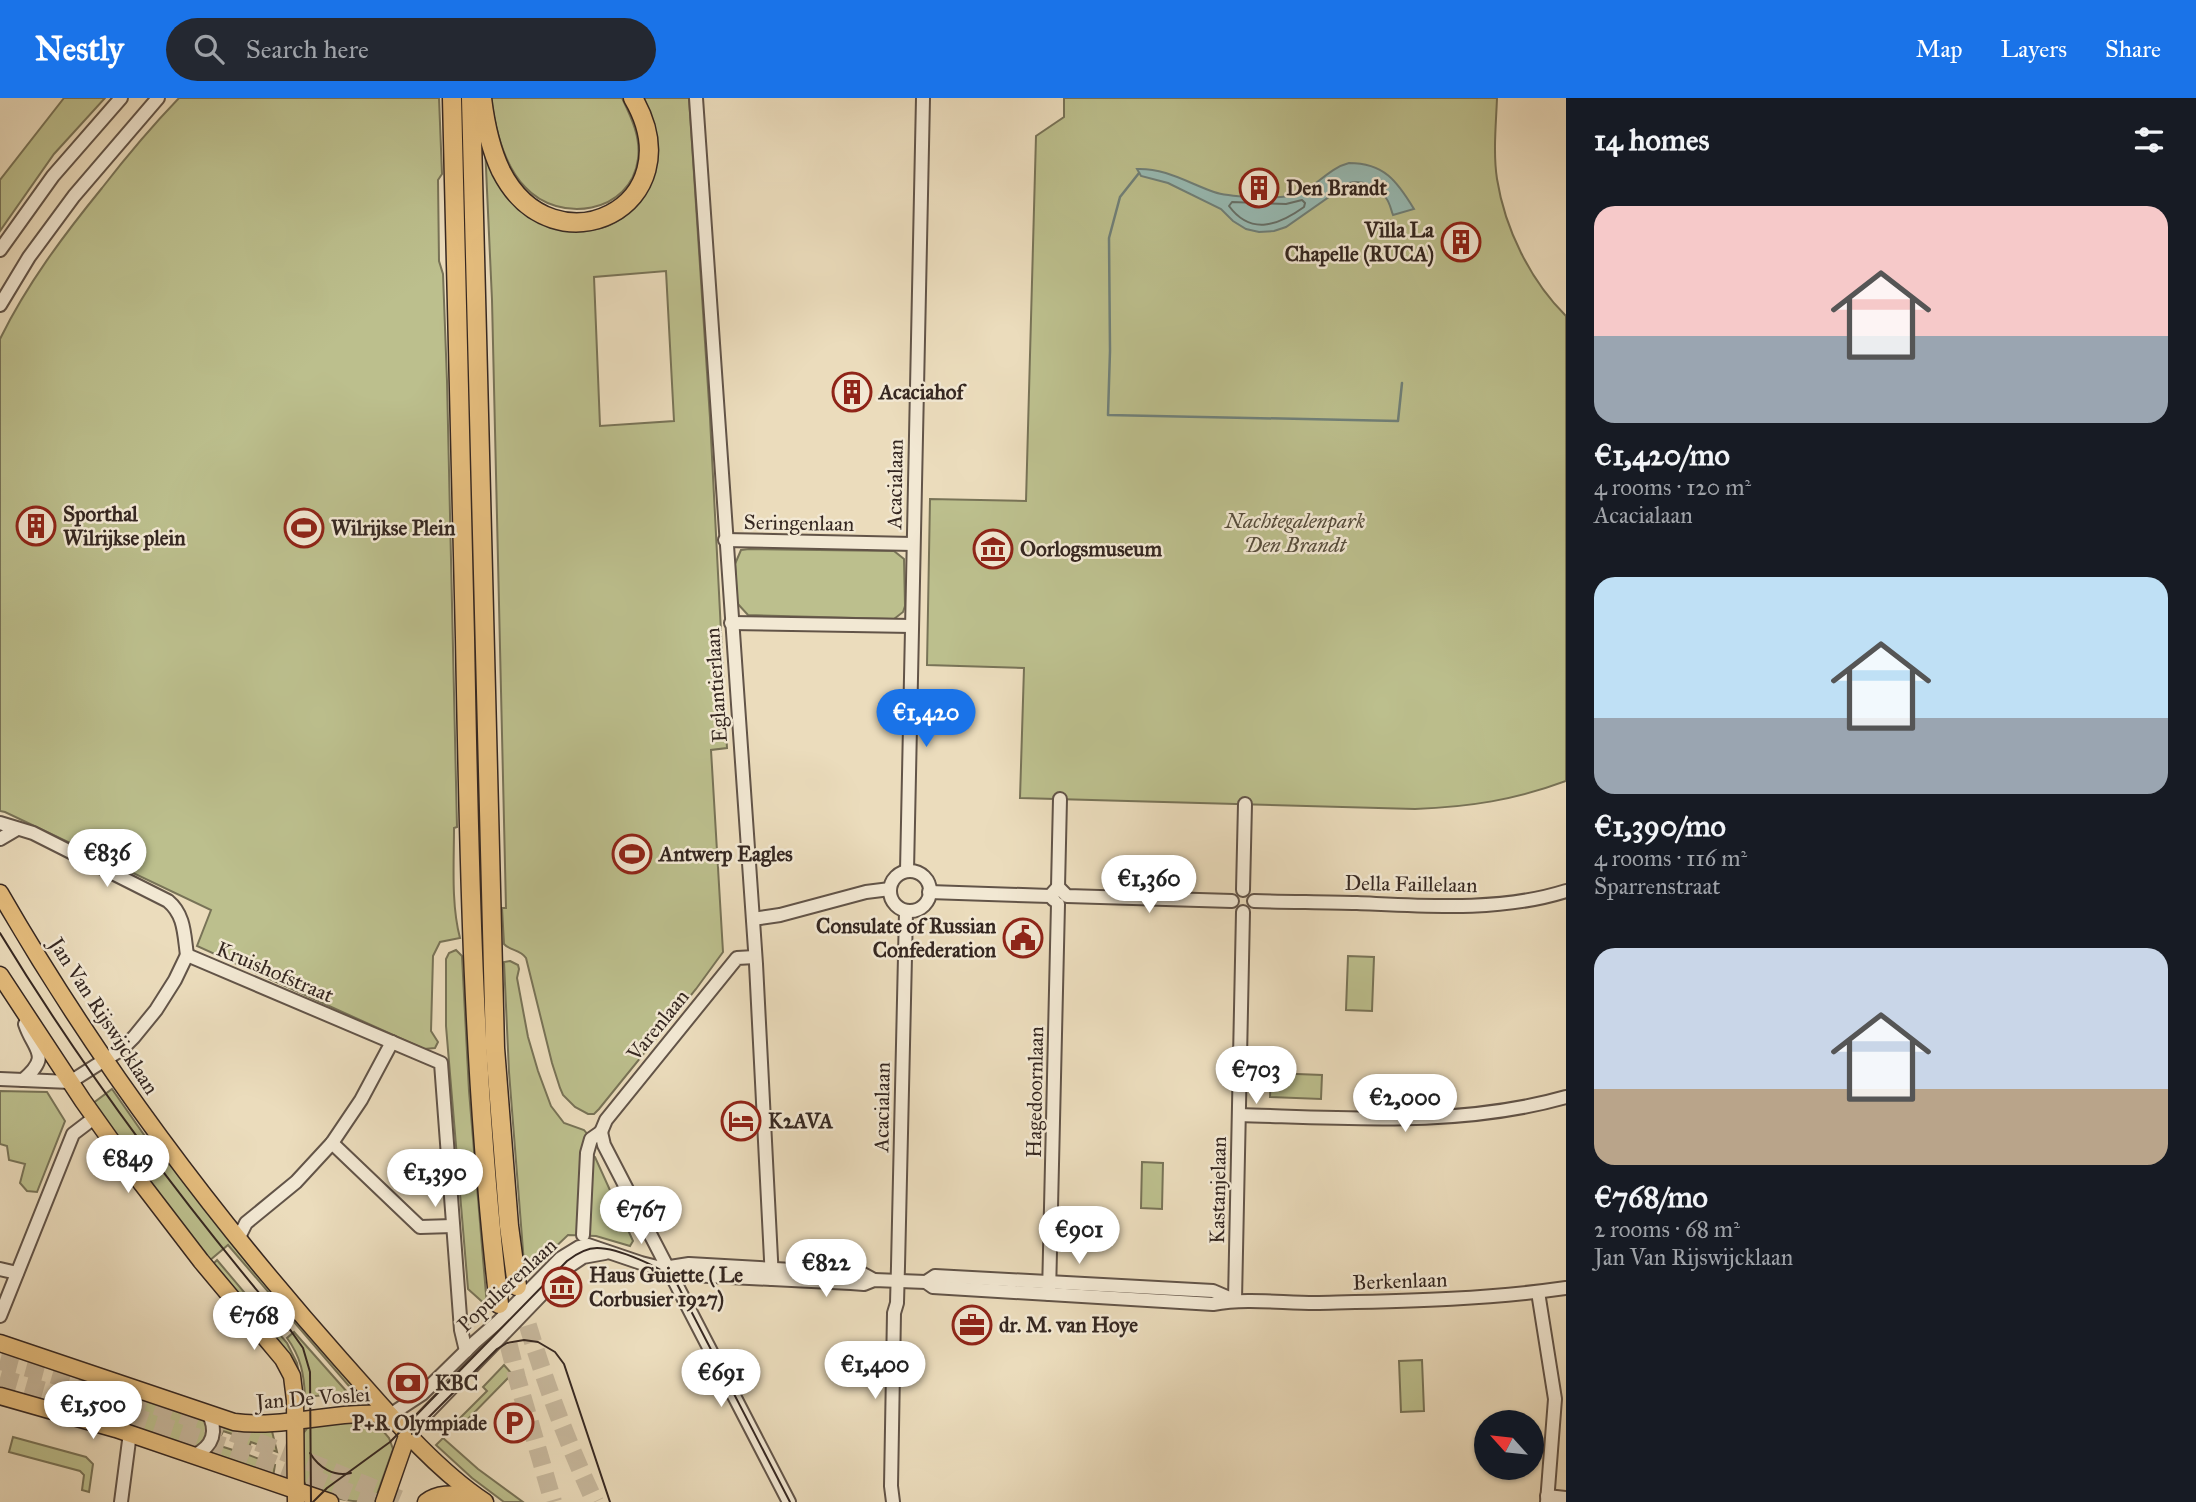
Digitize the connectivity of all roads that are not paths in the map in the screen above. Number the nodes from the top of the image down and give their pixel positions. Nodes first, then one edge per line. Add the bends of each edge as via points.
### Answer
1 (121, 98) edge
2 (158, 98) edge
3 (452, 98) edge
4 (471, 98) edge
5 (482, 98) edge
6 (633, 98) edge
7 (696, 98) edge
8 (923, 98) edge
9 (0, 250) edge
10 (0, 305) edge
11 (725, 540) junction
12 (913, 544) junction
13 (731, 623) junction
14 (912, 626) junction
15 (1060, 799) dead end
16 (1245, 804) dead end
17 (0, 823) edge
18 (17, 829) junction
19 (0, 839) edge
20 (907, 871) junction
21 (890, 889) junction
22 (1243, 890) junction
23 (1566, 891) edge
24 (929, 892) junction
25 (0, 893) edge
26 (1058, 896) junction
27 (1233, 901) junction
28 (1254, 901) junction
29 (906, 912) junction
30 (1243, 912) junction
31 (752, 919) junction
32 (187, 955) junction
33 (755, 957) junction
34 (0, 975) edge
35 (26, 1017) junction
36 (392, 1042) junction
37 (105, 1060) junction
38 (0, 1079) edge
39 (23, 1080) junction
40 (70, 1082) junction
41 (1566, 1097) edge
42 (1239, 1115) junction
43 (94, 1118) junction
44 (601, 1132) junction
45 (332, 1143) junction
46 (453, 1226) junction
47 (583, 1235) dead end
48 (238, 1238) junction
49 (608, 1252) junction
50 (666, 1268) junction
51 (0, 1269) edge
52 (17, 1273) junction
53 (772, 1274) junction
54 (898, 1281) junction
55 (517, 1286) tunnel mouth
56 (1049, 1287) junction
57 (1566, 1288) edge
58 (1538, 1292) junction
59 (1234, 1300) junction
60 (499, 1304) tunnel mouth
61 (0, 1316) edge
62 (0, 1343) edge
63 (466, 1351) junction
64 (0, 1396) edge
65 (1561, 1398) edge
66 (208, 1413) junction
67 (390, 1415) junction
68 (295, 1420) junction
69 (130, 1433) junction
70 (408, 1433) junction
71 (195, 1454) junction
72 (296, 1496) edge
73 (1566, 1498) edge
74 (480, 1499) edge
75 (1547, 1499) edge
76 (121, 1502) edge
77 (330, 1502) edge
78 (384, 1502) edge
79 (426, 1502) edge
80 (789, 1502) edge
81 (894, 1502) edge

1 - 9 street via 53,176
2 - 10 street via 74,196
3 - 60 highway via 474,982 484,1161
4 - 55 highway via 495,1048
5 - 6 highway via 494,154 511,186 537,210 578,223 617,212 645,174 649,134
7 - 11 street, Eglantierlaan
8 - 12 street, Acacialaan
11 - 12 street, Seringenlaan
11 - 13 street, Eglantierlaan
12 - 14 street, Acacialaan
13 - 14 street
13 - 31 street, Eglantierlaan
14 - 20 street, Acacialaan
15 - 26 street, Hagedoornlaan
16 - 22 street
17 - 18 street, Kruishofstraat
18 - 19 street
18 - 32 street, Kruishofstraat via 168,901 182,919
20 - 21 street via 897,876
20 - 24 street via 924,879
21 - 29 street
21 - 31 street
22 - 27 street
22 - 28 street via 1251,893
23 - 28 street, Della Faillelaan via 1479,905
24 - 26 street
24 - 29 street via 922,908
25 - 37 main road, Jan Van Rijswijcklaan
26 - 27 street
26 - 56 street, Hagedoornlaan
27 - 30 street
28 - 30 street via 1251,909
29 - 54 street, Acacialaan
30 - 42 street, Kastanjelaan
31 - 33 street, Eglantierlaan
32 - 36 street, Kruishofstraat
32 - 37 street via 145,1024
33 - 44 street, Varenlaan via 737,958
33 - 53 street, Eglantierlaan
34 - 35 main road
35 - 39 street via 25,1026 39,1058
35 - 40 main road
36 - 45 street
36 - 46 street, Kruishofstraat via 441,1063
37 - 40 street
37 - 48 main road, Jan Van Rijswijcklaan
38 - 39 street
39 - 40 street
40 - 43 main road
41 - 42 street via 1438,1117
42 - 59 street, Kastanjelaan
43 - 52 street via 73,1133
43 - 68 main road via 201,1261 289,1367
44 - 47 street, Populierenlaan via 591,1139 587,1153
44 - 50 street
45 - 46 street via 420,1227
45 - 48 street via 296,1182 246,1223
46 - 63 street
48 - 67 main road, Jan Van Rijswijcklaan
49 - 50 street
49 - 63 street, Populierenlaan via 589,1245 566,1253
49 - 70 street, Populierenlaan via 583,1256 568,1267
50 - 53 street, Berkenlaan via 690,1275
50 - 80 street
51 - 52 street
52 - 61 street
53 - 54 street, Berkenlaan via 864,1284
54 - 56 street, Berkenlaan via 926,1282 933,1287
54 - 81 street, Acacialaan
56 - 59 street, Berkenlaan via 1213,1292
57 - 58 street, Berkenlaan
58 - 59 street, Berkenlaan via 1401,1301
58 - 65 street
62 - 66 main road, Jan De Voslei
63 - 67 street, Populierenlaan via 422,1394
64 - 69 main road
65 - 75 street
66 - 68 main road, Jan De Voslei via 248,1424
66 - 71 street via 214,1426 212,1438
67 - 68 main road, Jan De Voslei
67 - 70 main road, Jan Van Rijswijcklaan
68 - 72 main road
69 - 71 main road
69 - 76 street
70 - 74 main road, Jan Van Rijswijcklaan
70 - 78 main road
71 - 72 main road
72 - 77 main road
73 - 75 street
74 - 79 main road via 440,1495

